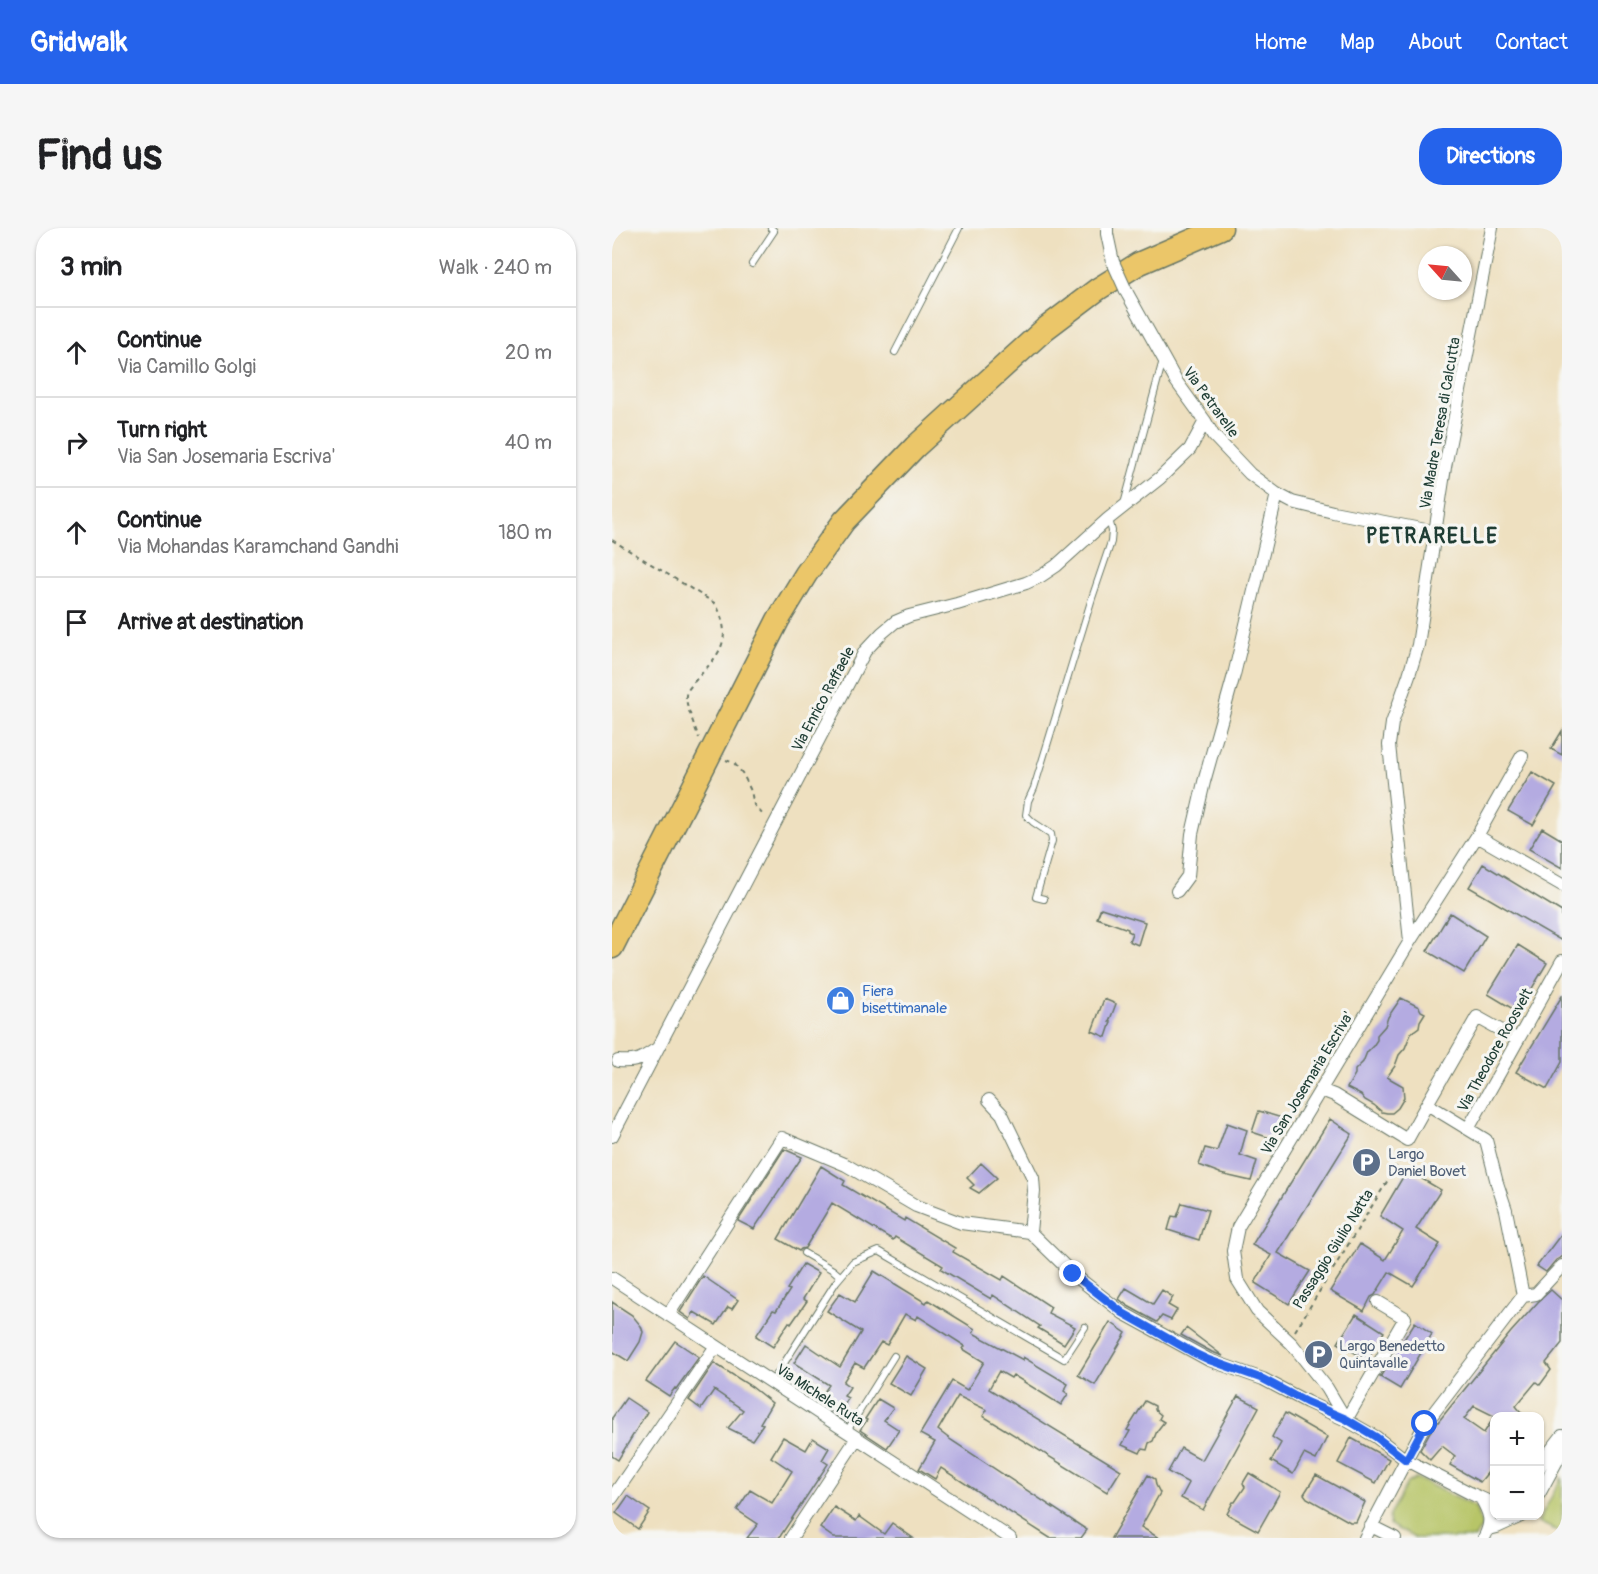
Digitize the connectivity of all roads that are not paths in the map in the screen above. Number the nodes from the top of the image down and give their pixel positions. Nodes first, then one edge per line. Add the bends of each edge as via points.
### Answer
1 (771, 228) edge
2 (959, 228) edge
3 (1107, 228) edge
4 (1221, 228) edge
5 (1492, 228) edge
6 (752, 264) dead end
7 (895, 352) dead end
8 (1163, 359) junction
9 (1205, 421) junction
10 (1277, 494) junction
11 (1123, 507) junction
12 (1108, 519) junction
13 (1436, 532) junction
14 (1522, 756) dead end
15 (1477, 836) junction
16 (1562, 885) edge
17 (1177, 891) dead end
18 (1044, 899) dead end
19 (1410, 941) junction
20 (612, 947) edge
21 (1562, 961) edge
22 (1518, 1040) junction
23 (657, 1049) junction
24 (615, 1060) edge
25 (644, 1073) junction
26 (1321, 1090) junction
27 (989, 1100) dead end
28 (1427, 1104) junction
29 (1468, 1129) junction
30 (612, 1136) edge
31 (1030, 1232) junction
32 (804, 1253) dead end
33 (1562, 1266) edge
34 (840, 1276) junction
35 (612, 1278) edge
36 (1523, 1296) junction
37 (1378, 1302) dead end
38 (668, 1315) junction
39 (1085, 1327) dead end
40 (716, 1346) junction
41 (894, 1356) dead end
42 (772, 1382) junction
43 (1346, 1419) junction
44 (852, 1435) junction
45 (1562, 1436) edge
46 (1562, 1445) edge
47 (1406, 1460) junction
48 (1540, 1466) edge
49 (1544, 1485) edge
50 (612, 1498) edge
51 (1481, 1498) junction
52 (1490, 1502) edge
53 (1511, 1520) edge
54 (1371, 1526) junction
55 (1486, 1534) edge
56 (791, 1538) edge
57 (1010, 1538) edge
58 (1365, 1538) edge
59 (1395, 1538) edge

1 - 6 lane via 774,231
2 - 7 lane
3 - 8 street, Via Petrarelle, bridge via 1113,262
4 - 20 highway via 1138,264 1045,329 915,447 844,521 778,620
5 - 13 street, Via Madre Teresa di Calcutta
8 - 9 street, Via Petrarelle
8 - 11 lane
9 - 10 street, Via Petrarelle via 1250,474
9 - 11 street, Via Enrico Raffaele via 1190,449
10 - 13 street, Via Petrarelle via 1292,502
10 - 17 street via 1191,834 1188,876
11 - 12 street, Via Enrico Raffaele
12 - 18 lane via 1111,542 1028,801 1026,815 1051,834 1036,897
12 - 23 street, Via Enrico Raffaele via 1041,576 909,616 895,622 865,651
13 - 19 street, Via Madre Teresa di Calcutta via 1418,645 1392,723 1389,745
14 - 15 street, Via San Josemaria Escriva'
15 - 16 street
15 - 19 street, Via San Josemaria Escriva'
19 - 26 street, Via San Josemaria Escriva'
21 - 22 street, Via Theodore Roosvelt
22 - 28 street via 1477,1017
22 - 29 street, Via Theodore Roosvelt
23 - 24 street via 634,1062
23 - 25 street, Via Enrico Raffaele
24 - 25 street
25 - 30 street, Via Enrico Raffaele
26 - 28 street via 1407,1140
26 - 43 street, Via San Josemaria Escriva' via 1238,1227 1233,1251 1237,1279 1257,1311 1292,1344
27 - 31 street via 1002,1114 1033,1178
28 - 29 street
29 - 36 street, Via Theodore Roosvelt via 1486,1140 1506,1210
31 - 38 street via 961,1223 916,1206 846,1165 782,1138
31 - 43 street via 1073,1274 1123,1313 1209,1360 1263,1379
32 - 34 lane
33 - 36 street via 1536,1294
34 - 39 lane via 853,1262 879,1251 1064,1359
34 - 42 lane
35 - 38 street, Via Michele Ruta
36 - 47 street via 1425,1424
37 - 43 street via 1405,1318
38 - 40 street, Via Michele Ruta
40 - 42 street, Via Michele Ruta
40 - 50 street
41 - 44 lane
42 - 44 street, Via Michele Ruta
43 - 47 street, Via San Josemaria Escriva'
44 - 56 street
44 - 57 street, Via Michele Ruta
45 - 48 street
46 - 49 street
47 - 51 street, Via San Josemaria Escriva'
47 - 54 street
51 - 52 street, Via San Josemaria Escriva'
51 - 55 street via 1490,1515
53 - 55 street
54 - 58 street
54 - 59 street

